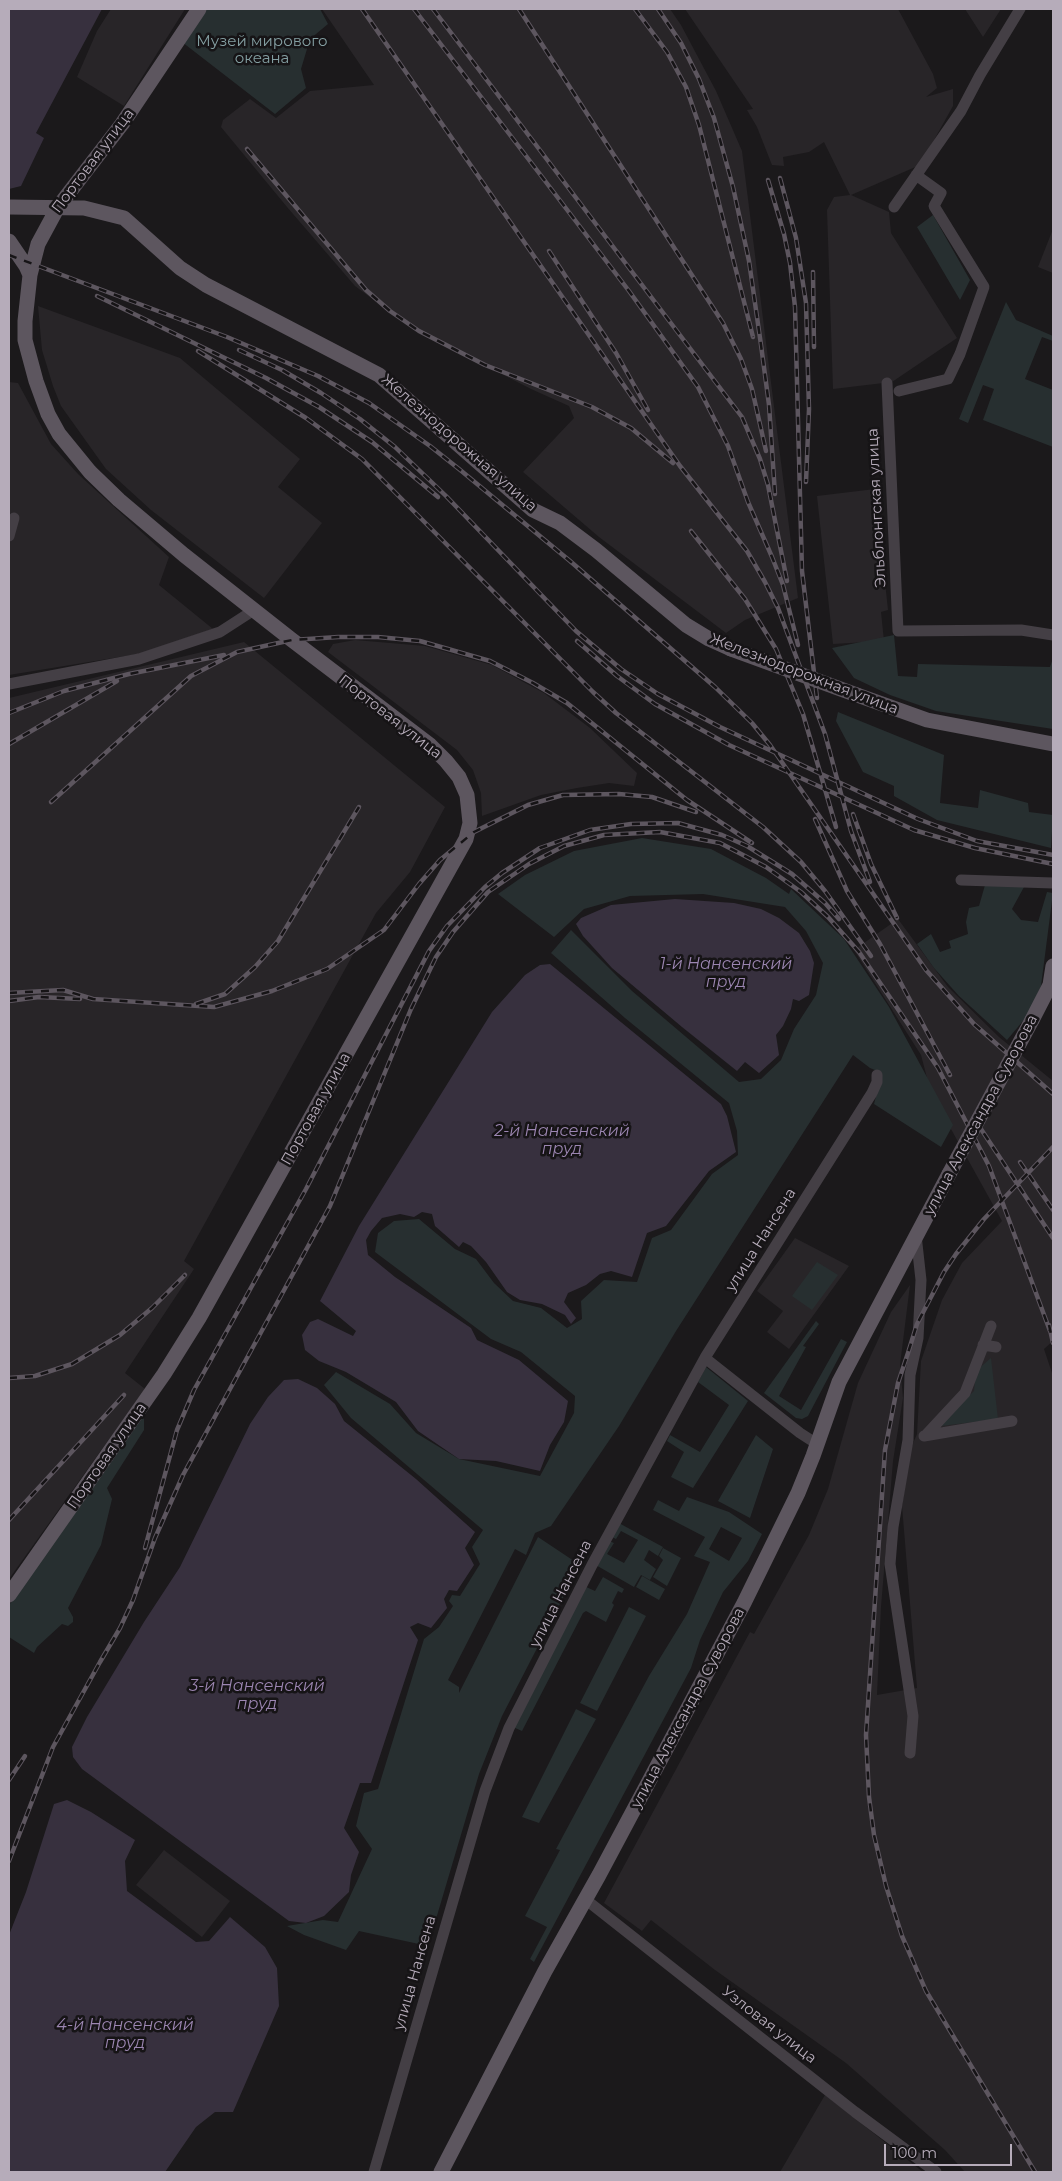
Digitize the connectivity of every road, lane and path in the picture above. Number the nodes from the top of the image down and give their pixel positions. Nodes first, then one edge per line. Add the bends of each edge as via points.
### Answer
1 (199, 9) edge
2 (1020, 9) edge
3 (916, 175) junction
4 (9, 207) edge
5 (58, 207) junction
6 (894, 207) dead end
7 (9, 240) edge
8 (38, 244) junction
9 (30, 275) junction
10 (887, 383) dead end
11 (899, 391) dead end
12 (14, 518) dead end
13 (9, 536) edge
14 (254, 610) junction
15 (1053, 635) edge
16 (9, 684) edge
17 (1051, 742) edge
18 (961, 880) dead end
19 (1053, 883) edge
20 (1053, 966) edge
21 (877, 1075) dead end
22 (916, 1235) junction
23 (991, 1326) dead end
24 (983, 1345) junction
25 (996, 1347) dead end
26 (705, 1358) junction
27 (941, 1406) dead end
28 (939, 1419) junction
29 (1012, 1422) dead end
30 (925, 1436) junction
31 (908, 1440) junction
32 (817, 1444) junction
33 (9, 1595) edge
34 (910, 1753) dead end
35 (585, 1899) junction
36 (374, 2172) edge
37 (441, 2172) edge
38 (936, 2172) edge

1 - 5 main road, Портовая улица via 122,124
2 - 3 street via 961,111
3 - 6 street
3 - 11 street via 941,193 934,206 984,287 948,379
4 - 5 main road, Железнодорожная улица
5 - 8 main road, Портовая улица
5 - 17 main road, Железнодорожная улица, bridge via 84,208 124,218 180,268 206,285 379,374 533,510 560,523 686,625 709,639 927,720
7 - 8 main road
7 - 9 main road
8 - 9 main road, Портовая улица
9 - 14 main road, Портовая улица via 25,340 41,396 59,434 113,494
10 - 15 street, Эльблонгская улица via 898,631 1021,630
12 - 13 street
14 - 16 street via 220,632 139,659
14 - 33 main road, Портовая улица via 446,760 467,795 470,823 466,839 199,1318 164,1374
18 - 19 street
20 - 22 main road, улица Александра Суворова, bridge via 1050,985
21 - 26 street, улица Нансена via 872,1093
22 - 31 street via 921,1280 918,1338 910,1375
22 - 32 main road, улица Александра Суворова via 839,1382
23 - 24 street
24 - 25 street
24 - 28 street via 965,1393
26 - 32 street
26 - 36 street, улица Нансена via 596,1558 509,1728 482,1800
27 - 28 street
28 - 30 street
29 - 30 street
30 - 31 street
31 - 34 street via 890,1564 913,1716
32 - 35 main road, улица Александра Суворова via 798,1493 744,1603
35 - 37 main road, улица Александра Суворова
35 - 38 street, Узловая улица

